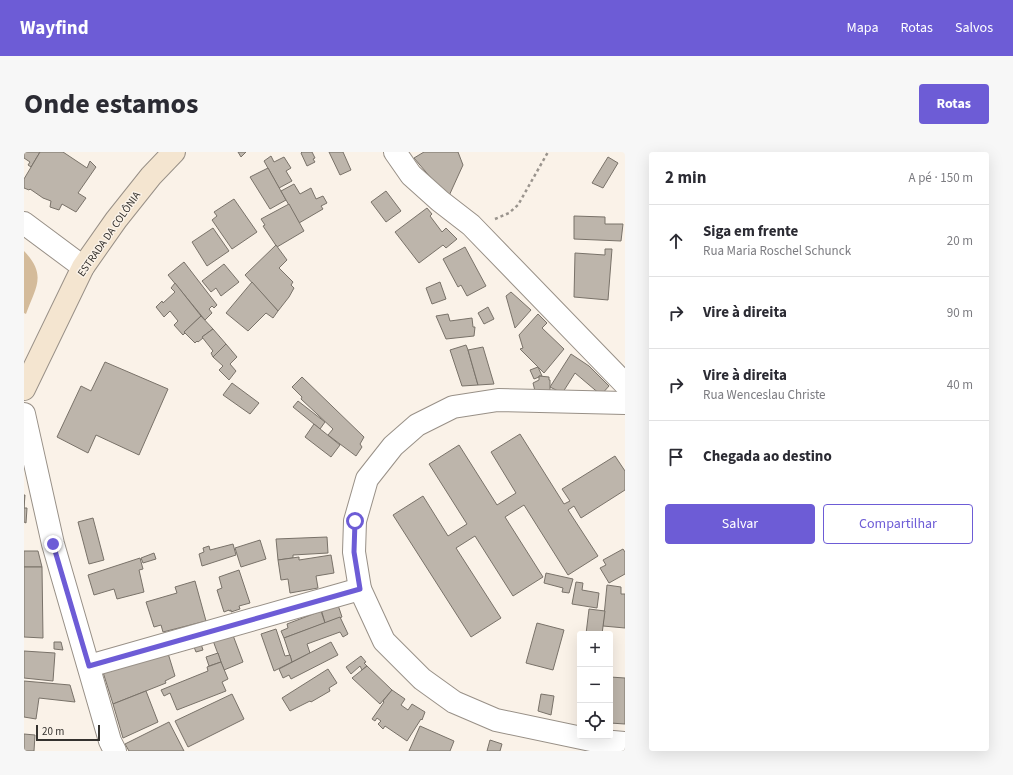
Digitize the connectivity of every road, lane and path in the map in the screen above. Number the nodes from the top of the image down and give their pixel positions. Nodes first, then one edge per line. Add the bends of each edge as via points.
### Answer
1 (174, 152) edge
2 (395, 152) edge
3 (548, 152) edge
4 (24, 223) edge
5 (471, 225) junction
6 (83, 267) junction
7 (625, 384) edge
8 (24, 389) edge
9 (625, 403) edge
10 (24, 414) edge
11 (360, 589) junction
12 (89, 666) junction
13 (625, 742) edge
14 (115, 751) edge

1 - 6 main road, ESTRADA DA COLÔNIA via 116,220
2 - 5 street via 410,175
3 - 5 path via 518,205 496,219
4 - 6 street
5 - 7 street
6 - 8 main road, ESTRADA DA COLÔNIA
9 - 11 street via 498,400 452,406 417,425 393,446 367,479 355,521 354,552
10 - 12 street via 53,544
11 - 12 street
11 - 13 street via 384,641 422,679 454,702 496,720 591,740
12 - 14 street

